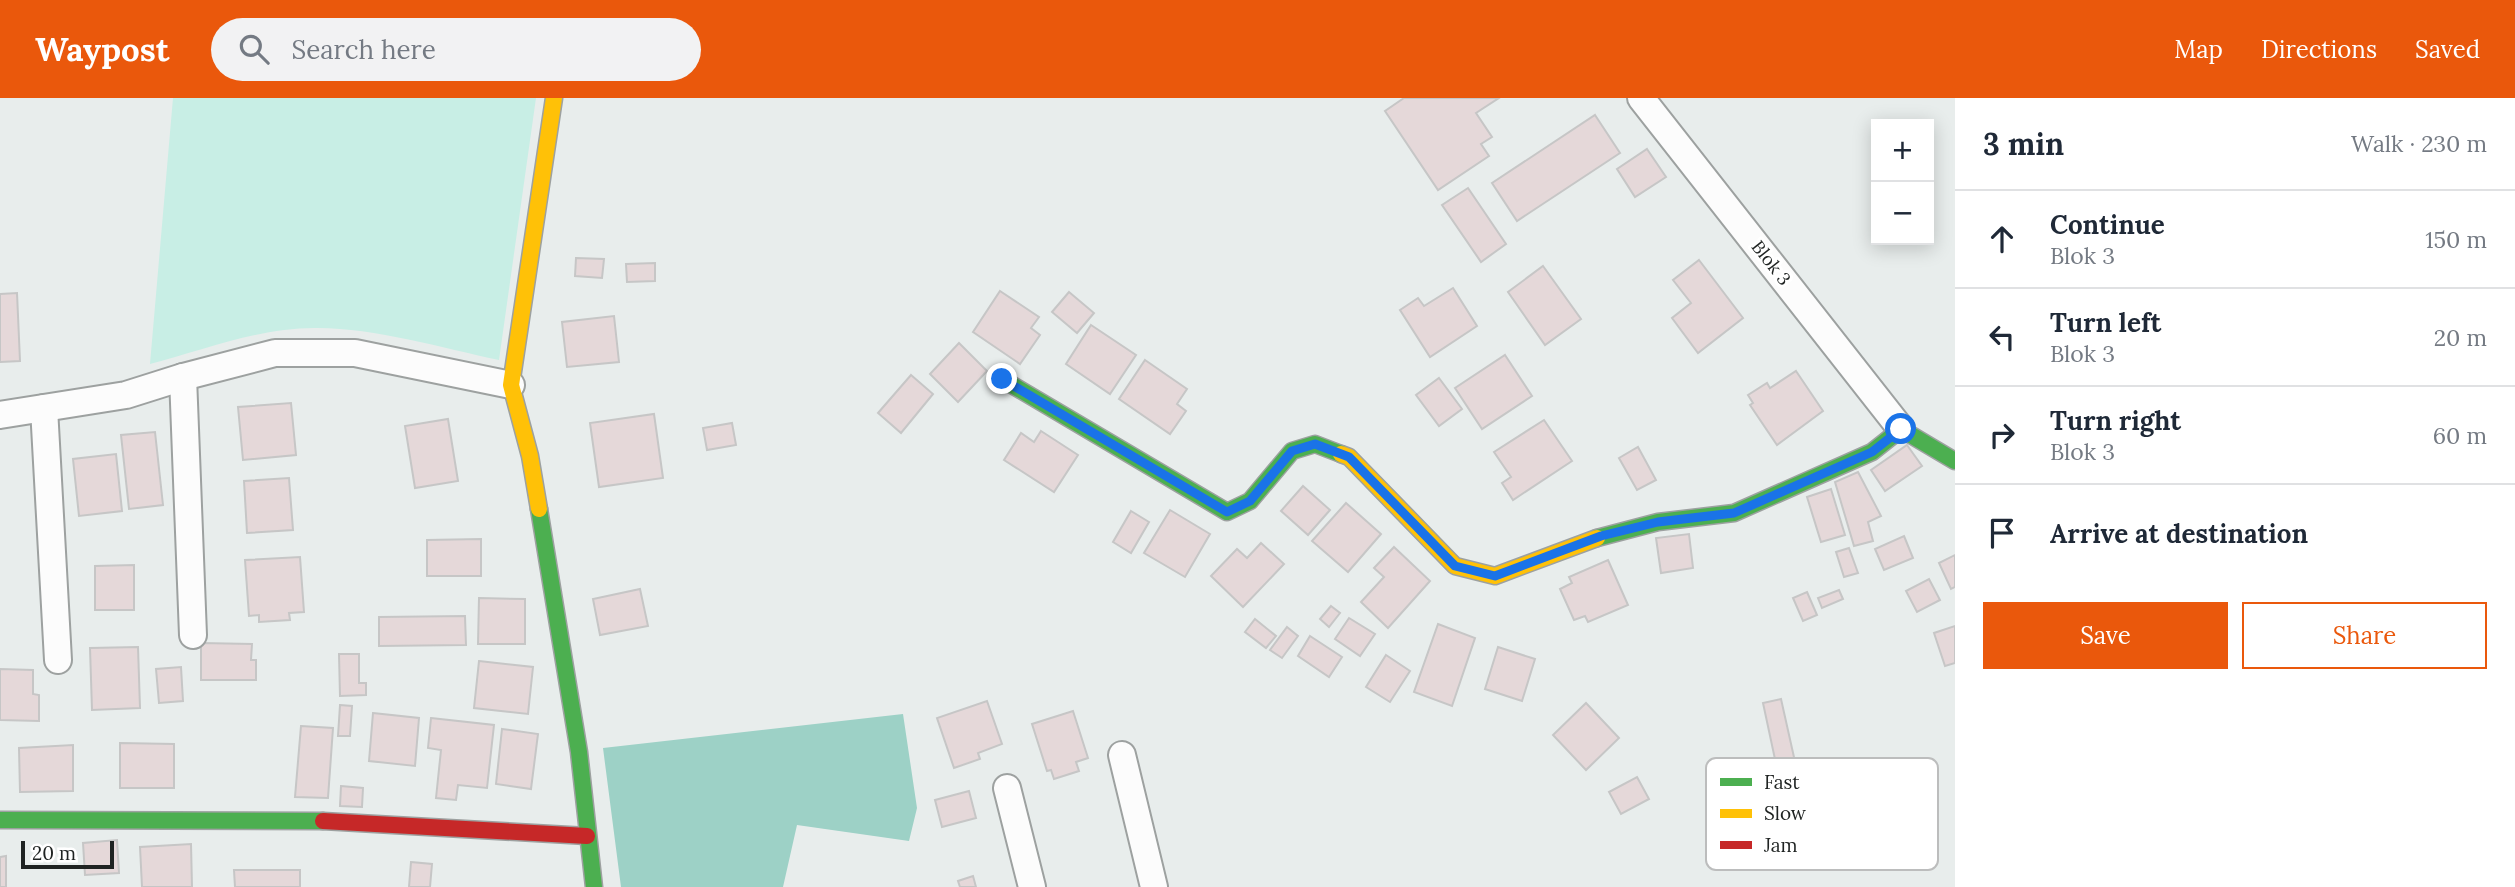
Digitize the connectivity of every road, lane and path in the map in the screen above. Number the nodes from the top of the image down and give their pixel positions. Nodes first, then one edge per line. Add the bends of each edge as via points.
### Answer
1 (554, 98) edge
2 (1641, 98) edge
3 (183, 377) junction
4 (1002, 379) dead end
5 (511, 385) junction
6 (44, 408) junction
7 (0, 415) edge
8 (1901, 429) junction
9 (1955, 461) edge
10 (193, 635) dead end
11 (58, 660) dead end
12 (1122, 755) dead end
13 (1007, 788) dead end
14 (0, 820) edge
15 (587, 836) junction
16 (594, 887) edge
17 (1032, 887) edge
18 (1154, 887) edge

1 - 5 street
2 - 8 street, Blok 3
3 - 5 street via 275,353 355,353
3 - 6 street via 126,395
3 - 10 street
4 - 8 street via 1227,512 1250,501 1292,451 1315,444 1349,457 1455,566 1495,576 1601,536 1658,522 1734,513 1872,452
5 - 15 street via 530,456 575,725
6 - 7 street
6 - 11 street
8 - 9 street, Blok 3
12 - 18 street
13 - 17 street
14 - 15 street via 334,821
15 - 16 street

